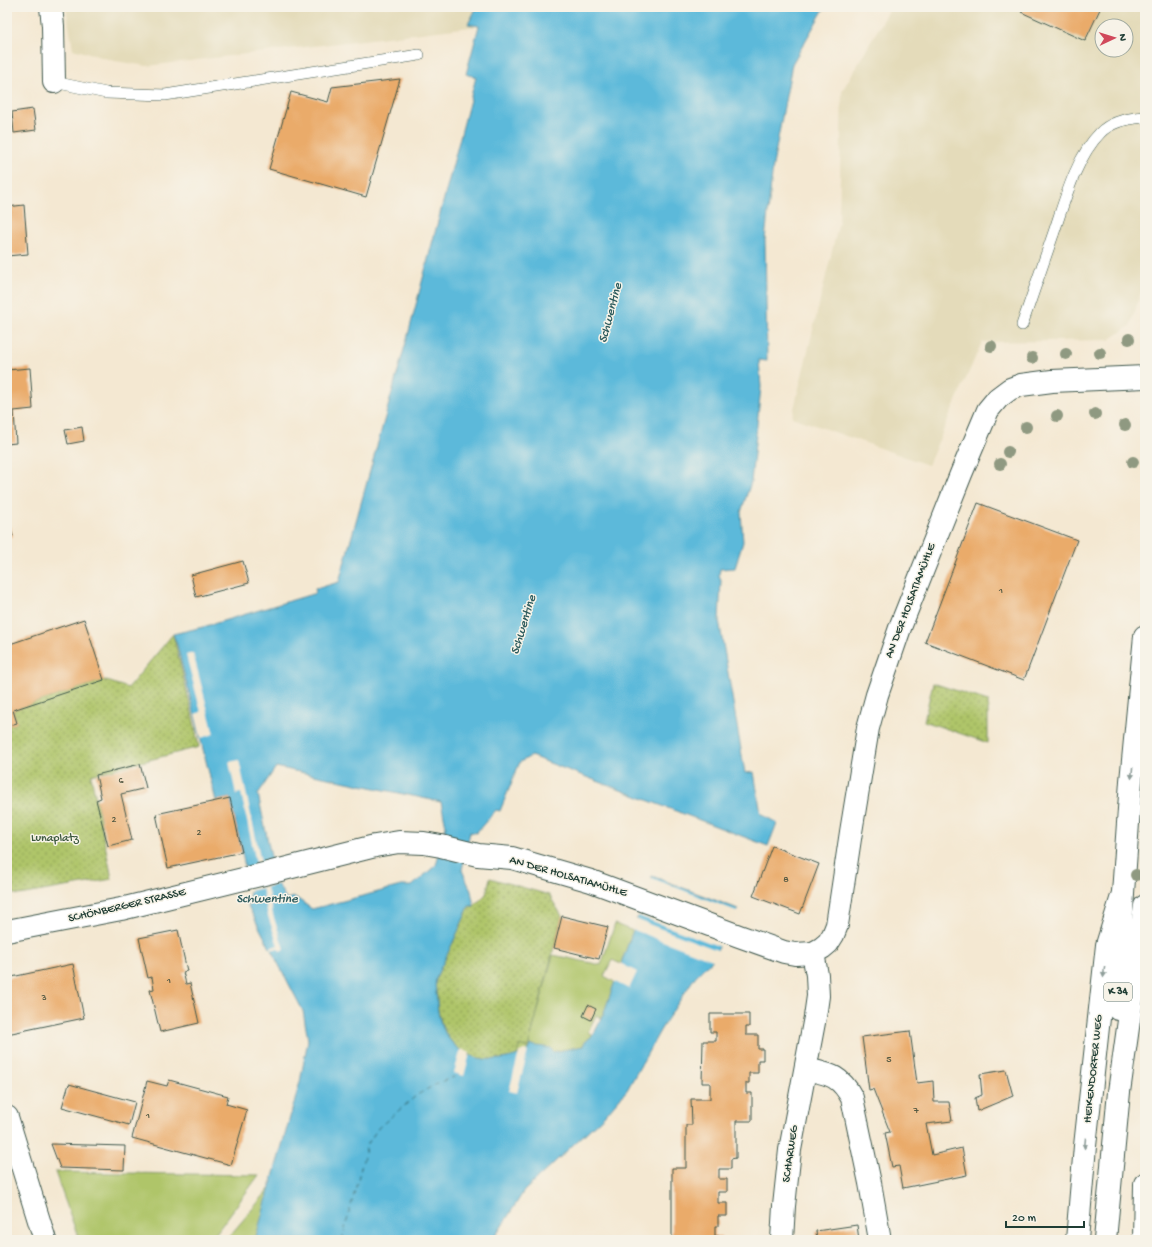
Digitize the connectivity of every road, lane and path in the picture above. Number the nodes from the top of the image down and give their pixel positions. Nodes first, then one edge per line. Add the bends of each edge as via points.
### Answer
1 (51, 7) edge
2 (419, 56) dead end
3 (54, 82) joint
4 (1145, 117) edge
5 (1022, 325) dead end
6 (1145, 377) edge
7 (1145, 636) edge
8 (246, 878) joint
9 (1123, 893) junction
10 (1145, 906) edge
11 (7, 931) edge
12 (813, 953) junction
13 (806, 1069) junction
14 (1118, 1092) junction
15 (7, 1117) edge
16 (1145, 1184) edge
17 (45, 1240) edge
18 (782, 1240) edge
19 (880, 1240) edge
20 (1077, 1240) edge
21 (1105, 1240) edge
22 (1144, 1240) edge

1 - 3 main road
2 - 3 lane via 165,95 106,93
4 - 5 lane via 1113,124 1100,132 1090,146 1072,179
6 - 12 main road, AN DER HOLSATIAMÜHLE via 1021,385 998,398 988,410 887,663 868,728 837,925 828,943
7 -> 9 main road, HEIKENDORFER WEG / K 34
8 - 11 main road, SCHÖNBERGER STRASSE via 121,909
8 - 12 main road, AN DER HOLSATIAMÜHLE via 399,842 440,846 478,856 512,858 591,881 784,952
9 - 14 main road, K 34 via 1118,983
9 -> 20 main road, HEIKENDORFER WEG / K 34 via 1107,945
10 - 14 main road, K 34
12 - 13 main road via 818,996
13 - 18 main road, SCHARWEG via 790,1150
13 - 19 main road via 826,1073 838,1079 852,1098
14 - 21 main road, K 34
15 - 17 main road
16 - 22 main road

